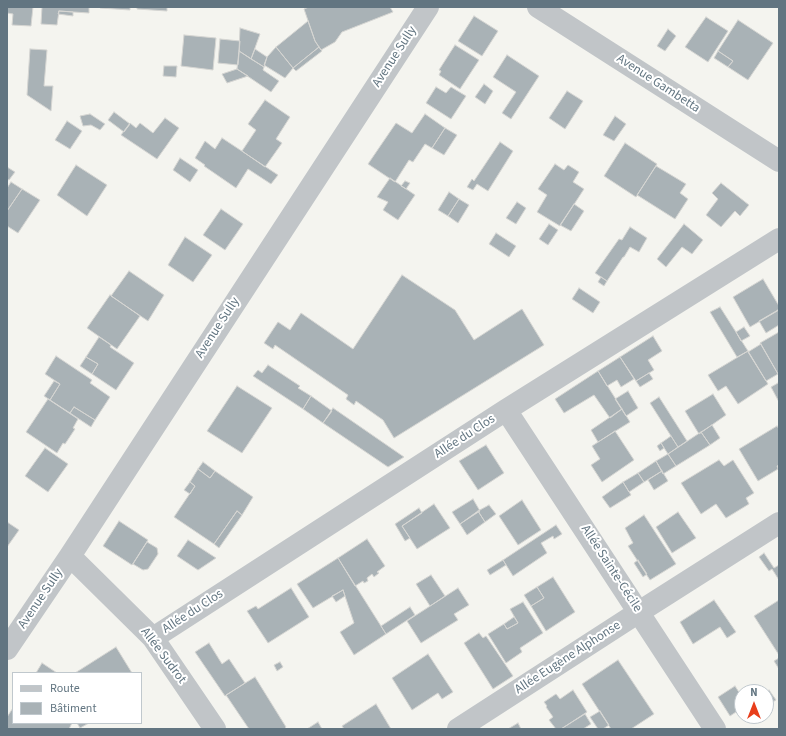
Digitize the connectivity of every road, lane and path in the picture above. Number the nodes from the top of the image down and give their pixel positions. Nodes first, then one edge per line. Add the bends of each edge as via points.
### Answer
1 (428, 7) edge
2 (538, 7) edge
3 (779, 162) edge
4 (779, 239) edge
5 (506, 410) junction
6 (779, 523) edge
7 (70, 556) junction
8 (639, 612) junction
9 (153, 638) junction
10 (7, 649) edge
11 (215, 729) edge
12 (458, 729) edge
13 (715, 729) edge

1 - 7 street, Avenue Sully
2 - 3 street, Avenue Gambetta
4 - 5 street, Allée du Clos
5 - 8 street, Allée Sainte-Cécile
5 - 9 street, Allée du Clos
6 - 8 street, Allée Eugène Alphonse
7 - 9 street, Allée Sudrot
7 - 10 street, Avenue Sully
8 - 12 street, Allée Eugène Alphonse
8 - 13 street, Allée Sainte-Cécile
9 - 11 street, Allée Sudrot

